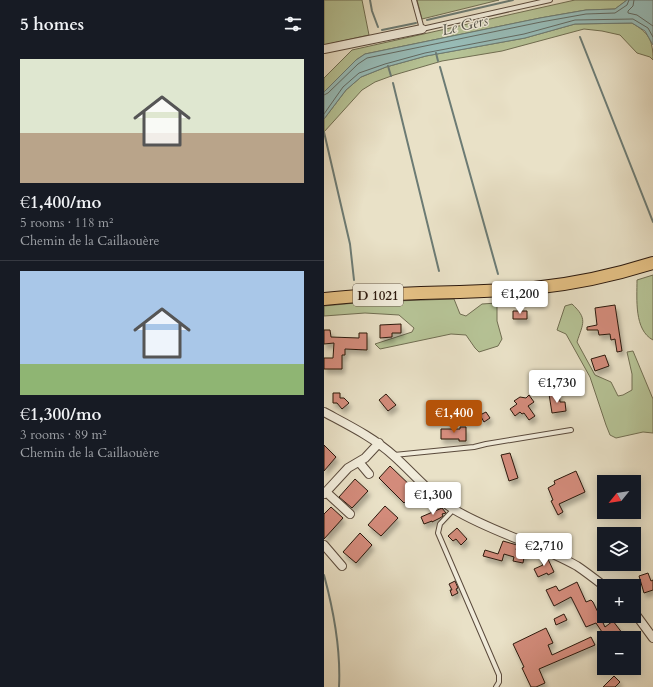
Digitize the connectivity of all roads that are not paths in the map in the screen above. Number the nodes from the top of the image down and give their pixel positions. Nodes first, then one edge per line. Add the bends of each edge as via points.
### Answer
1 (414, 0) edge
2 (550, 0) edge
3 (422, 29) junction
4 (324, 49) edge
5 (653, 264) edge
6 (324, 299) edge
7 (324, 412) edge
8 (571, 430) dead end
9 (379, 443) junction
10 (393, 455) junction
11 (359, 462) junction
12 (369, 474) dead end
13 (325, 493) edge
14 (454, 509) junction
15 (350, 514) dead end
16 (324, 545) edge
17 (342, 566) dead end
18 (597, 581) edge
19 (641, 622) edge
20 (653, 638) edge
21 (496, 687) edge

1 - 3 lane
2 - 3 lane
3 - 4 street
5 - 6 main road, D 1021 via 594,278 534,288 359,295
7 - 9 street
8 - 10 lane via 474,447
9 - 10 street
9 - 11 street
10 - 14 street
11 - 12 street
11 - 13 street via 348,468
13 - 15 street
14 - 18 street via 560,558
14 - 21 lane via 440,524 438,533 499,675
16 - 17 street
19 - 20 street

